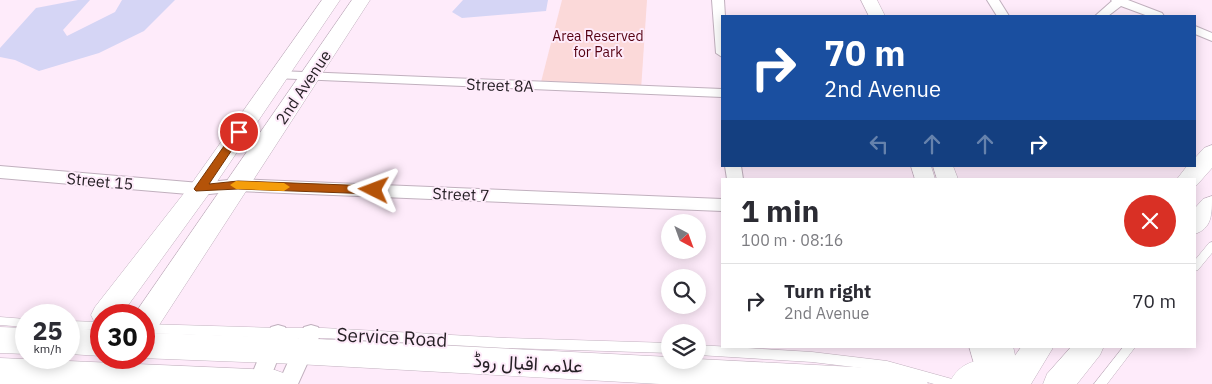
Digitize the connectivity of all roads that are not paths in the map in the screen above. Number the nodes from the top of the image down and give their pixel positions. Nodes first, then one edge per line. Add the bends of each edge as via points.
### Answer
1 (331, 0) edge
2 (361, 0) edge
3 (718, 0) edge
4 (854, 0) edge
5 (869, 0) edge
6 (993, 0) edge
7 (1119, 0) edge
8 (861, 15) edge
9 (876, 15) edge
10 (1003, 15) edge
11 (1102, 15) edge
12 (1156, 15) edge
13 (1196, 30) edge
14 (1212, 37) edge
15 (721, 40) edge
16 (279, 75) junction
17 (309, 78) junction
18 (721, 93) edge
19 (1212, 153) edge
20 (0, 172) edge
21 (1190, 178) edge
22 (238, 185) junction
23 (200, 189) junction
24 (1212, 204) edge
25 (721, 205) edge
26 (1196, 224) edge
27 (1212, 246) edge
28 (1196, 266) edge
29 (111, 304) edge
30 (155, 308) edge
31 (0, 321) edge
32 (15, 322) edge
33 (155, 329) edge
34 (0, 340) edge
35 (15, 340) edge
36 (275, 342) junction
37 (307, 342) junction
38 (155, 346) edge
39 (661, 348) edge
40 (1000, 348) edge
41 (1037, 348) edge
42 (1088, 348) edge
43 (1129, 348) edge
44 (706, 350) edge
45 (0, 372) edge
46 (995, 374) edge
47 (264, 384) edge
48 (288, 384) edge
49 (913, 384) edge
50 (952, 384) edge
51 (1058, 384) edge
52 (1100, 384) edge

1 - 16 main road, 2nd Avenue
2 - 17 main road, 2nd Avenue
3 - 15 street
4 - 8 street
5 - 9 street
6 - 10 street
7 - 11 street
7 - 12 street
13 - 14 street
16 - 17 street, Street 8A
16 - 23 main road, 2nd Avenue
17 - 18 street, Street 8A
17 - 22 main road, 2nd Avenue
19 - 21 main road
20 - 23 street, Street 15
22 - 23 street, Street 7
22 - 25 street, Street 7
22 - 30 main road, 2nd Avenue
23 - 29 main road, 2nd Avenue
24 - 26 main road
27 - 28 lane
31 - 32 lane
33 - 36 lane
34 - 35 main road
36 - 37 main road, علامہ اقبال روڈ
36 - 38 main road, علامہ اقبال روڈ
36 - 47 street
37 - 39 lane, Service Road
37 - 48 street
37 - 49 main road, علامہ اقبال روڈ
40 - 46 street
41 - 46 main road
42 - 51 main road
43 - 52 lane
44 - 50 lane via 812,357 887,366
45 - 47 main road

